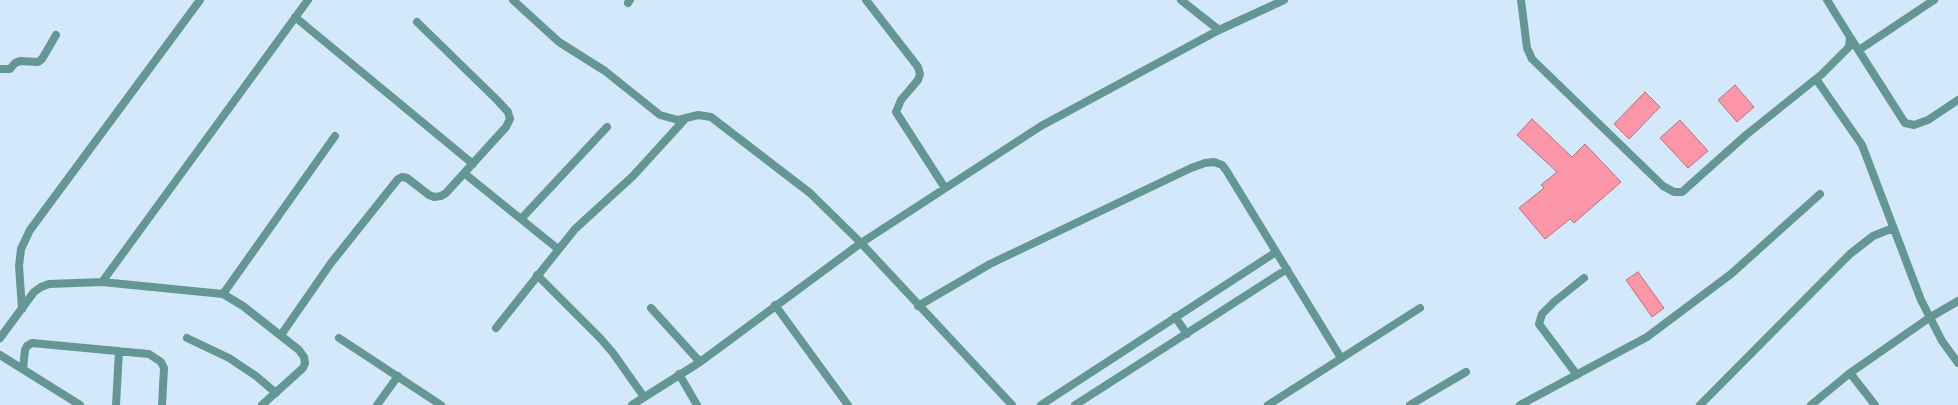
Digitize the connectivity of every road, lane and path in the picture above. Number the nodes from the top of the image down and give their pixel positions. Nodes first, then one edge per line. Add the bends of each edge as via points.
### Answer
1 (200, 0) edge
2 (308, 0) edge
3 (513, 0) edge
4 (866, 0) edge
5 (1181, 0) edge
6 (1284, 0) edge
7 (1521, 0) edge
8 (1827, 0) edge
9 (1934, 0) edge
10 (295, 17) junction
11 (417, 22) dead end
12 (1219, 30) junction
13 (56, 35) dead end
14 (1850, 37) junction
15 (1859, 50) junction
16 (0, 69) edge
17 (1816, 79) junction
18 (1958, 100) edge
19 (684, 119) junction
20 (608, 127) dead end
21 (335, 136) dead end
22 (473, 164) junction
23 (464, 173) junction
24 (945, 188) junction
25 (1820, 194) dead end
26 (521, 219) junction
27 (1893, 228) junction
28 (861, 243) junction
29 (558, 249) junction
30 (1276, 252) junction
31 (1287, 269) junction
32 (537, 275) junction
33 (1584, 278) dead end
34 (102, 282) junction
35 (223, 294) junction
36 (1958, 301) edge
37 (775, 305) junction
38 (918, 306) junction
39 (651, 308) dead end
40 (1420, 308) dead end
41 (22, 309) junction
42 (1175, 317) junction
43 (1929, 318) junction
44 (496, 328) dead end
45 (1187, 334) junction
46 (281, 335) junction
47 (0, 338) edge
48 (187, 338) dead end
49 (338, 338) dead end
50 (119, 351) junction
51 (0, 355) edge
52 (1341, 358) junction
53 (700, 362) junction
54 (1958, 363) edge
55 (23, 369) junction
56 (1466, 372) dead end
57 (1850, 373) junction
58 (679, 374) junction
59 (1577, 375) junction
60 (398, 376) junction
61 (276, 393) junction
62 (644, 397) junction
63 (80, 405) edge
64 (116, 405) edge
65 (162, 405) edge
66 (262, 405) edge
67 (377, 405) edge
68 (441, 405) edge
69 (632, 405) edge
70 (697, 405) edge
71 (848, 405) edge
72 (1012, 405) edge
73 (1041, 405) edge
74 (1075, 405) edge
75 (1268, 405) edge
76 (1410, 405) edge
77 (1520, 405) edge
78 (1700, 405) edge
79 (1811, 405) edge
80 (1875, 405) edge

1 - 41 street via 30,230 21,249 18,266
2 - 10 street
3 - 19 street via 558,42 606,71 660,115
4 - 24 street via 918,67 918,80 901,100 896,112
5 - 12 street
6 - 12 street
7 - 17 street via 1527,48 1532,59 1663,186 1674,192 1682,192 1690,186 1746,134
8 - 14 street
9 - 15 street
10 - 22 street
10 - 34 street
11 - 22 street via 508,112 510,119 506,127
12 - 24 street via 1041,126
13 - 16 street via 38,62 20,61 14,63 10,69
14 - 15 street
14 - 17 street via 1849,47
15 - 18 street via 1905,122 1914,125 1928,120
17 - 27 street via 1862,145
19 - 28 street via 704,115 722,124 810,193
19 - 29 street via 633,176 580,224
20 - 26 street
21 - 35 street
22 - 23 street
23 - 26 street
23 - 46 street via 446,193 434,197 407,178 398,179 331,263
24 - 28 street
25 - 59 street via 1725,279 1647,336
26 - 29 street
27 - 43 street
27 - 78 street via 1873,236 1850,254
28 - 37 street
28 - 38 street
29 - 32 street
30 - 31 street
30 - 38 street via 1226,170 1214,162 1205,163 990,264
30 - 42 street
31 - 45 street
31 - 52 street
32 - 44 street
32 - 62 street via 601,339
33 - 59 street via 1542,314 1539,324
34 - 35 street
34 - 41 street via 49,284 34,292
35 - 46 street via 244,306
36 - 43 street
37 - 53 street
37 - 71 street
38 - 72 street
39 - 53 street
40 - 52 street
41 - 47 street
42 - 45 street
42 - 73 street
43 - 54 street
43 - 57 street
45 - 74 street
46 - 61 street via 299,350 305,363 303,368
48 - 61 street via 229,358
49 - 60 street
50 - 55 street via 32,343 25,350
50 - 64 street
50 - 65 street via 149,354 161,362 164,368
51 - 55 street
52 - 75 street
53 - 58 street
55 - 63 street
56 - 76 street
57 - 79 street
57 - 80 street
58 - 62 street
58 - 70 street
59 - 77 street
60 - 67 street
60 - 68 street
61 - 66 street
62 - 69 street

